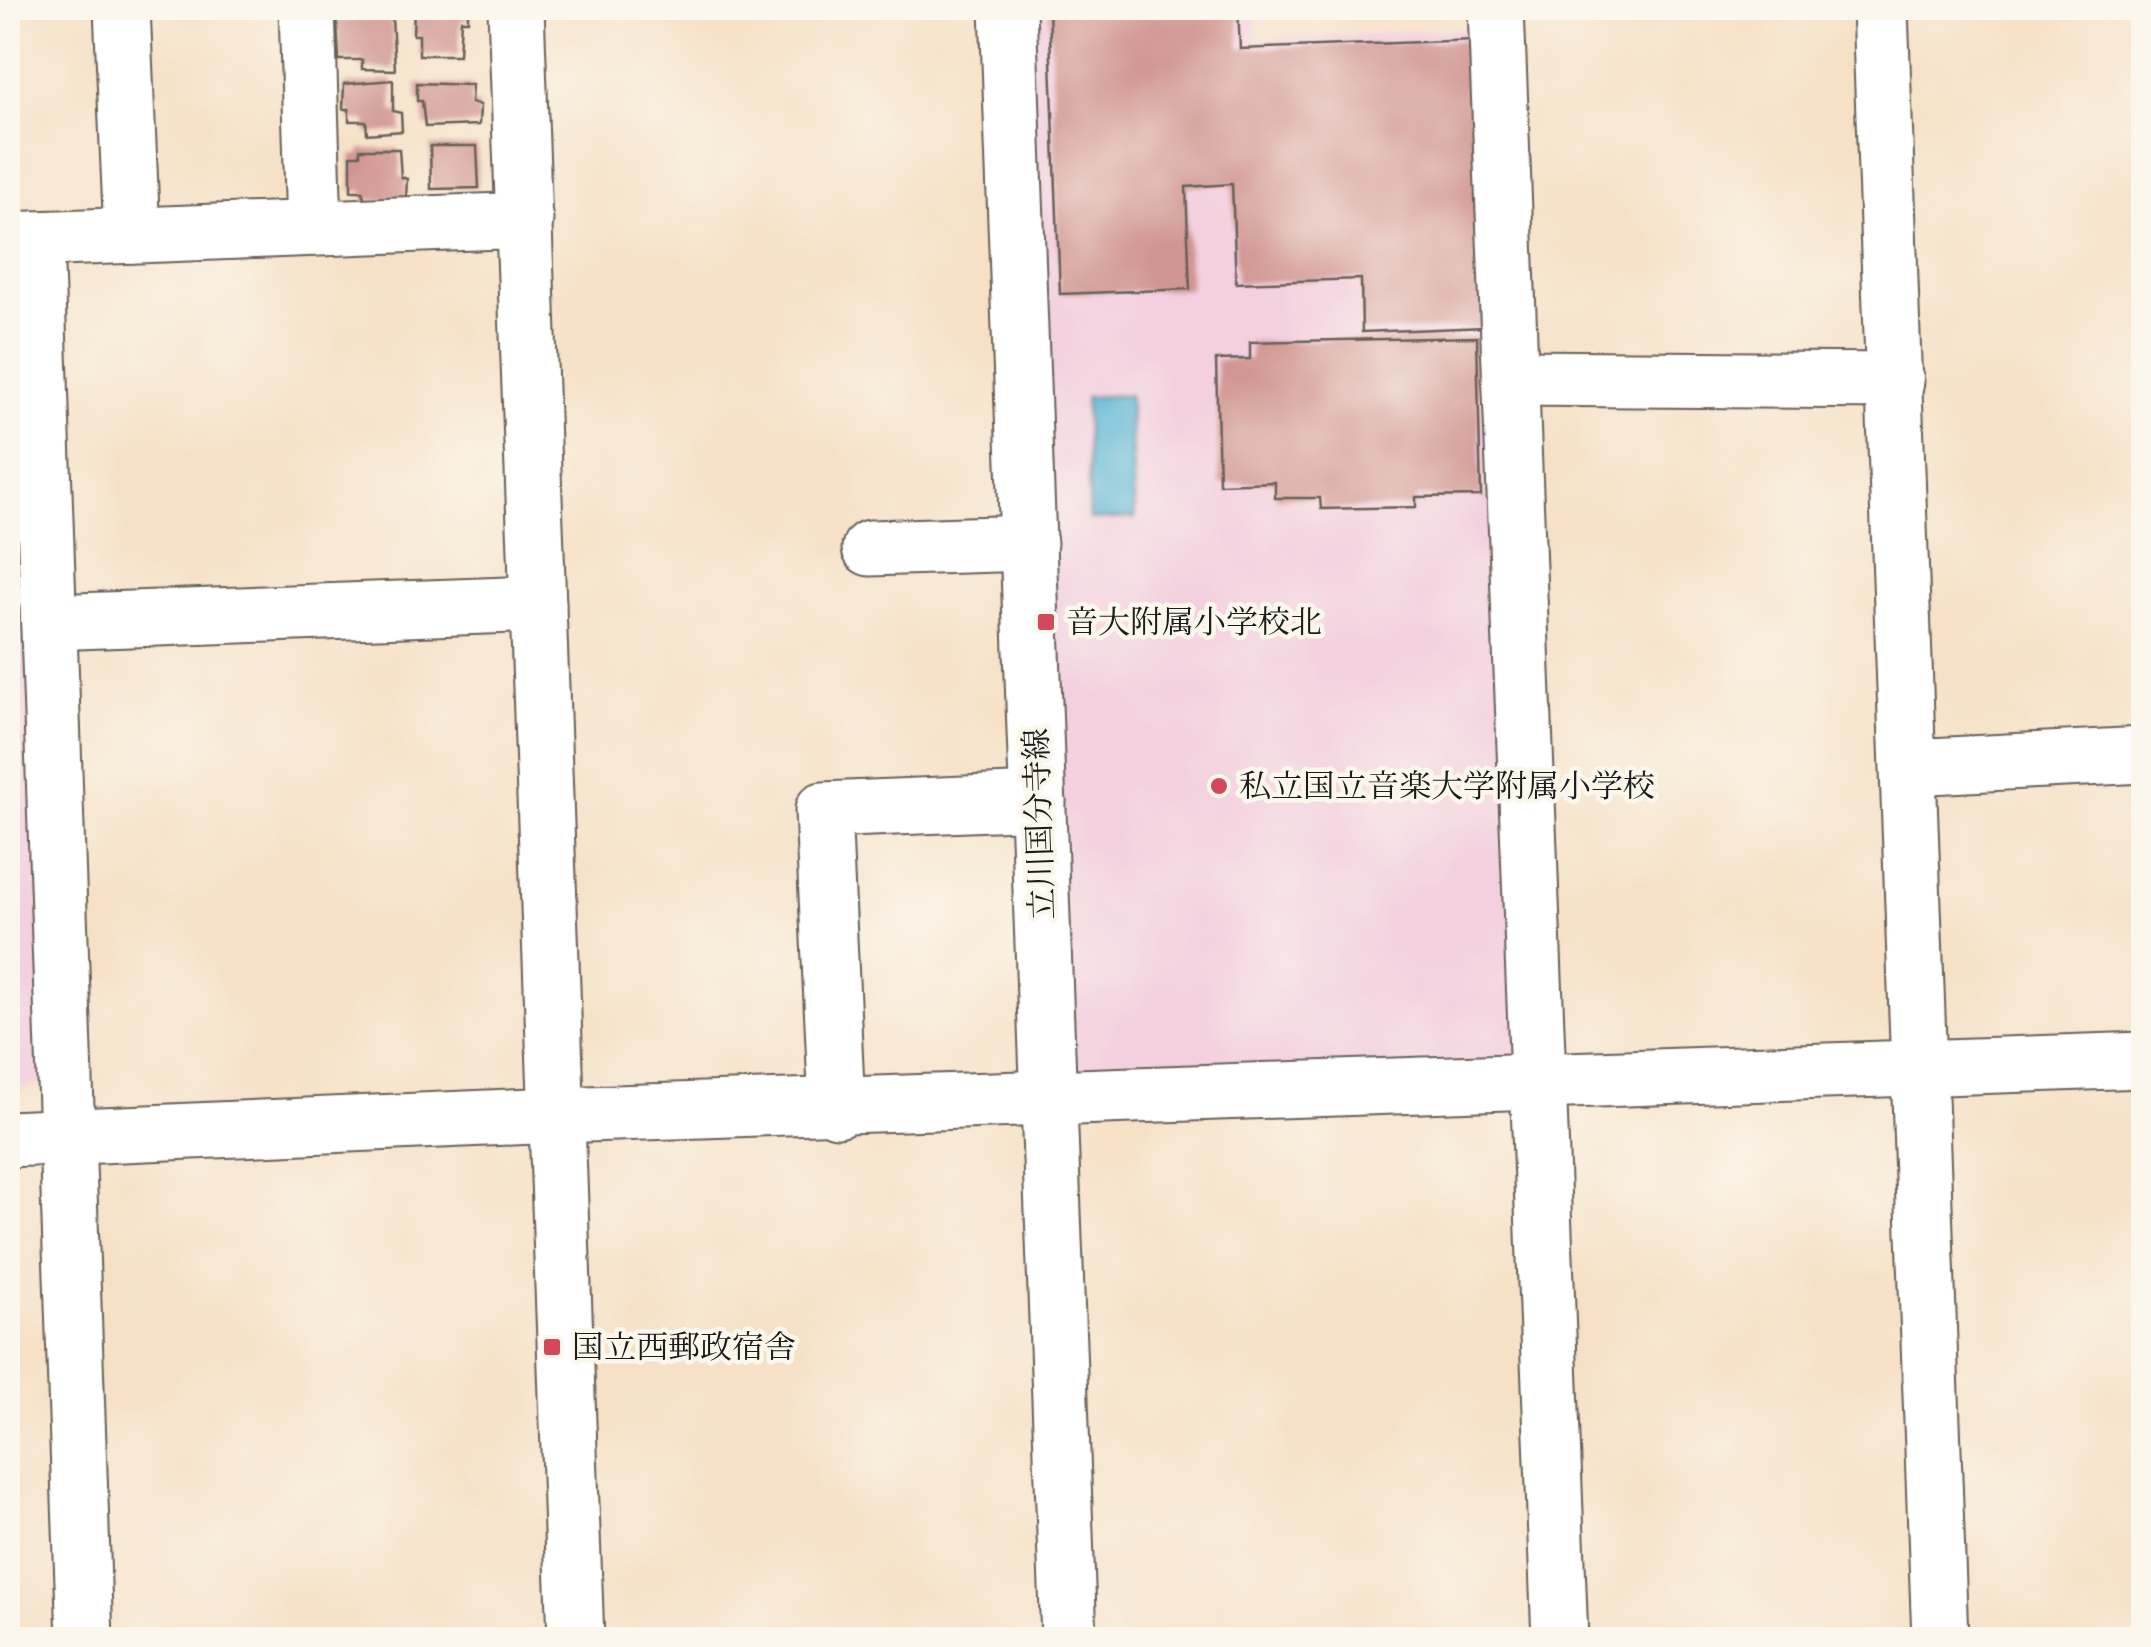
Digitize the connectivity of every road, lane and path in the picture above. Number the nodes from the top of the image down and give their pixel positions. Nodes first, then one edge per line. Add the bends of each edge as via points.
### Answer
1 (122, 8) edge
2 (307, 8) edge
3 (516, 8) edge
4 (1008, 8) edge
5 (1496, 8) edge
6 (1880, 8) edge
7 (525, 220) junction
8 (314, 228) junction
9 (132, 235) junction
10 (21, 239) edge
11 (1510, 378) junction
12 (1896, 381) junction
13 (1028, 543) junction
14 (870, 548) dead end
15 (538, 604) junction
16 (49, 622) junction
17 (2144, 755) edge
18 (1910, 767) junction
19 (1038, 801) junction
20 (2144, 1060) edge
21 (1920, 1068) junction
22 (1540, 1080) junction
23 (1049, 1100) junction
24 (838, 1109) junction
25 (557, 1115) junction
26 (64, 1137) junction
27 (8, 1139) edge
28 (85, 1640) edge
29 (576, 1640) edge
30 (1069, 1640) edge
31 (1560, 1640) edge
32 (1940, 1640) edge

1 - 9 street
2 - 8 street
3 - 7 street
4 - 13 street, 立川国分寺線
5 - 11 street
6 - 12 street
7 - 8 street
7 - 15 street
8 - 9 street
9 - 10 street
10 - 16 street
11 - 12 street
11 - 22 street
12 - 18 street
13 - 14 street
13 - 19 street, 立川国分寺線
15 - 16 street
15 - 25 street
16 - 26 street
17 - 18 street
18 - 21 street
19 - 23 street, 立川国分寺線
19 - 24 street via 824,810
20 - 21 street
21 - 22 street
21 - 32 street
22 - 23 street
22 - 31 street
23 - 24 street
23 - 30 street, 立川国分寺線
24 - 25 street
25 - 26 street
25 - 29 street
26 - 27 street
26 - 28 street

